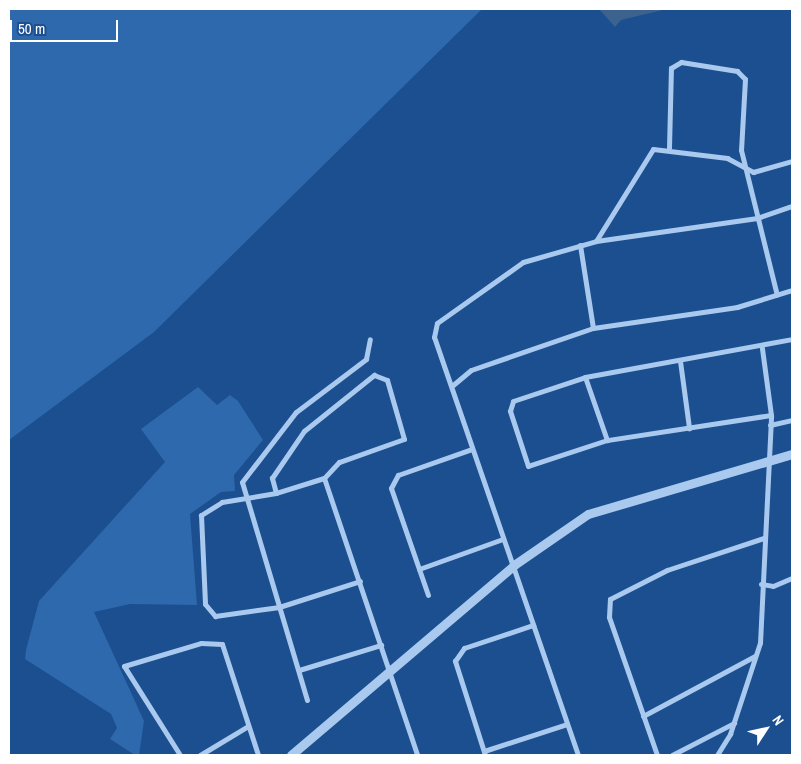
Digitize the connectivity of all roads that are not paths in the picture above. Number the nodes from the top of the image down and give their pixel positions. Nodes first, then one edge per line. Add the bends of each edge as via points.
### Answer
1 (669, 148) junction
2 (792, 161) edge
3 (746, 166) junction
4 (792, 206) edge
5 (757, 218) junction
6 (596, 241) junction
7 (580, 245) junction
8 (792, 290) edge
9 (776, 295) junction
10 (593, 328) junction
11 (370, 339) dead end
12 (792, 339) edge
13 (762, 348) junction
14 (680, 361) junction
15 (585, 377) junction
16 (452, 385) junction
17 (771, 415) junction
18 (792, 420) edge
19 (770, 425) junction
20 (689, 428) junction
21 (607, 440) junction
22 (472, 448) junction
23 (792, 454) edge
24 (769, 460) junction
25 (324, 478) junction
26 (276, 493) junction
27 (244, 498) junction
28 (764, 538) junction
29 (503, 539) junction
30 (514, 565) junction
31 (419, 569) junction
32 (792, 578) edge
33 (360, 581) junction
34 (761, 584) junction
35 (428, 594) dead end
36 (279, 608) junction
37 (533, 626) junction
38 (381, 645) junction
39 (755, 656) junction
40 (299, 670) junction
41 (390, 670) junction
42 (307, 700) dead end
43 (643, 716) junction
44 (734, 723) junction
45 (567, 724) junction
46 (248, 726) junction
47 (485, 753) edge
48 (180, 755) edge
49 (200, 755) edge
50 (258, 755) edge
51 (291, 755) edge
52 (417, 755) edge
53 (578, 755) edge
54 (657, 755) edge
55 (672, 755) edge
56 (717, 755) edge

1 - 3 street
1 - 3 street via 672,68 680,62 737,71 745,79 742,150
1 - 6 street via 653,149
2 - 3 street via 753,172
3 - 5 street
4 - 5 street
5 - 6 street
5 - 9 street
6 - 7 street
7 - 10 street
7 - 16 street via 523,262 437,323 434,337
8 - 9 street
9 - 10 street via 737,307
10 - 16 street via 471,370
11 - 27 street via 366,359 296,412 242,482
12 - 13 street
13 - 14 street
13 - 17 street
14 - 15 street
14 - 20 street
15 - 21 street
15 - 21 street via 513,401 510,411 528,466
16 - 22 street
17 - 19 street
17 - 20 street
18 - 19 street
19 - 24 street
20 - 21 street
22 - 29 street
22 - 31 street via 398,475 391,488
23 - 24 street
24 - 28 street
24 - 30 street via 588,514
25 - 26 street
25 - 26 street via 339,462 404,439 387,380 374,375 304,431 272,478
25 - 33 street
26 - 27 street
27 - 36 street
27 - 36 street via 222,502 201,515 205,604 215,616
28 - 34 street
28 - 43 street via 667,570 610,599 609,617
29 - 30 street
29 - 31 street
30 - 37 street
30 - 41 street
31 - 35 street
32 - 34 street via 773,586
33 - 36 street
33 - 38 street
34 - 39 street via 760,643
36 - 40 street
37 - 45 street
37 - 47 street via 464,648 455,661
38 - 40 street
38 - 41 street
39 - 43 street
39 - 44 street
40 - 42 street
41 - 51 street
41 - 52 street
43 - 54 street
44 - 55 street
44 - 56 street
45 - 47 street
45 - 53 street
46 - 48 street via 222,644 201,643 124,666
46 - 49 street
46 - 50 street

